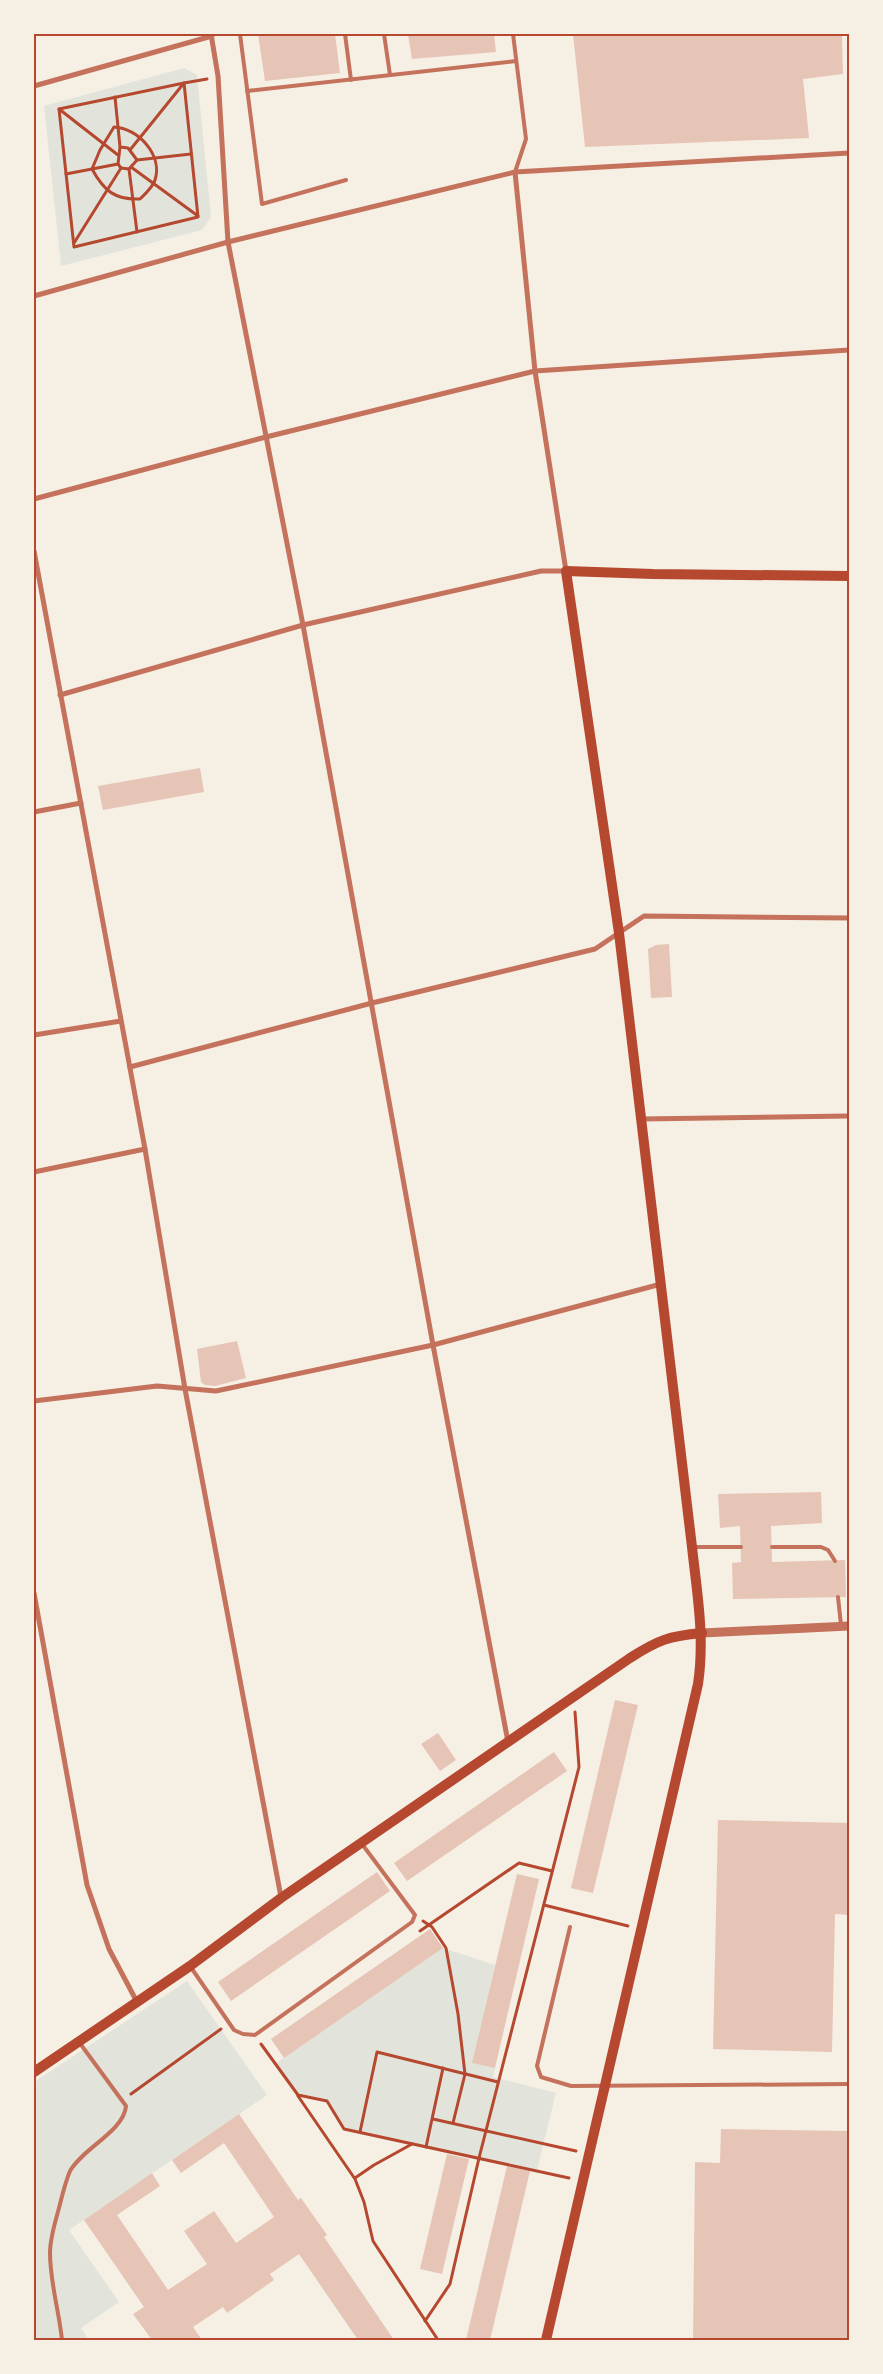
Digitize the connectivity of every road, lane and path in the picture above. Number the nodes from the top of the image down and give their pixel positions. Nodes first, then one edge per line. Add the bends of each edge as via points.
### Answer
1 (240, 34) edge
2 (345, 34) edge
3 (384, 34) edge
4 (513, 34) edge
5 (212, 35) edge
6 (516, 61) junction
7 (390, 75) junction
8 (218, 76) junction
9 (351, 80) junction
10 (184, 83) junction
11 (34, 86) edge
12 (247, 91) junction
13 (115, 97) junction
14 (59, 109) junction
15 (118, 127) junction
16 (140, 139) junction
17 (103, 144) junction
18 (120, 147) junction
19 (130, 150) junction
20 (849, 153) edge
21 (192, 154) junction
22 (118, 155) junction
23 (155, 158) junction
24 (137, 160) junction
25 (118, 164) junction
26 (121, 168) junction
27 (130, 168) junction
28 (92, 170) junction
29 (515, 172) junction
30 (66, 174) junction
31 (346, 180) dead end
32 (153, 184) junction
33 (107, 190) junction
34 (133, 199) junction
35 (198, 217) junction
36 (136, 232) junction
37 (228, 242) junction
38 (74, 244) junction
39 (34, 296) edge
40 (849, 350) edge
41 (535, 371) junction
42 (266, 437) junction
43 (34, 498) edge
44 (34, 551) edge
45 (566, 571) junction
46 (849, 576) edge
47 (303, 625) junction
48 (60, 695) junction
49 (81, 803) junction
50 (34, 812) edge
51 (849, 918) edge
52 (619, 933) junction
53 (372, 1003) junction
54 (121, 1020) junction
55 (34, 1035) edge
56 (130, 1067) junction
57 (849, 1116) edge
58 (642, 1120) junction
59 (145, 1149) junction
60 (34, 1172) edge
61 (662, 1284) junction
62 (433, 1345) junction
63 (185, 1389) junction
64 (34, 1401) edge
65 (692, 1547) junction
66 (741, 1547) dead end
67 (772, 1547) dead end
68 (835, 1560) dead end
69 (34, 1593) edge
70 (838, 1597) dead end
71 (845, 1626) edge
72 (702, 1633) junction
73 (574, 1696) junction
74 (508, 1742) junction
75 (361, 1843) junction
76 (282, 1898) junction
77 (544, 1905) junction
78 (415, 1915) junction
79 (570, 1927) dead end
80 (642, 1929) junction
81 (190, 1966) junction
82 (138, 2002) junction
83 (229, 2024) junction
84 (255, 2035) junction
85 (79, 2042) junction
86 (444, 2068) junction
87 (34, 2072) edge
88 (464, 2074) junction
89 (498, 2082) junction
90 (849, 2084) edge
91 (606, 2086) junction
92 (298, 2095) junction
93 (122, 2100) junction
94 (432, 2118) junction
95 (453, 2123) junction
96 (486, 2131) junction
97 (360, 2132) junction
98 (412, 2144) junction
99 (426, 2147) junction
100 (590, 2154) junction
101 (479, 2158) junction
102 (355, 2178) junction
103 (584, 2181) junction
104 (425, 2321) junction
105 (62, 2340) edge
106 (438, 2340) edge
107 (546, 2340) edge

1 - 12 lane
2 - 9 lane
3 - 7 lane
4 - 6 lane
5 - 8 street
5 - 11 street
6 - 7 lane
6 - 29 lane via 526,139
7 - 9 lane
8 - 10 path
8 - 37 street
9 - 12 lane
10 - 13 path
10 - 16 path
10 - 21 path
12 - 31 lane via 262,204
13 - 14 path
13 - 15 path
14 - 17 path
14 - 30 path
15 - 16 path
15 - 17 path via 114,127
15 - 18 path
16 - 19 path
16 - 23 path
17 - 22 path
17 - 28 path
18 - 19 path
18 - 22 path
19 - 24 path
20 - 29 street
21 - 23 path
21 - 35 path
22 - 25 path
23 - 24 path
23 - 32 path via 157,170
24 - 27 path
25 - 26 path
25 - 28 path
26 - 27 path
26 - 33 path
27 - 32 path
27 - 34 path
28 - 30 path
28 - 33 path via 100,185
29 - 37 street
29 - 41 street
30 - 38 path
32 - 34 path via 140,199
32 - 35 path
33 - 34 path via 128,200
33 - 38 path
34 - 36 path
35 - 36 path
36 - 38 path via 74,247
37 - 39 street
37 - 42 street
40 - 41 street
41 - 42 street
41 - 45 street
42 - 43 street
42 - 47 street
44 - 48 street
45 - 46 main road
45 - 47 street via 541,571
45 - 52 main road
47 - 48 street
47 - 53 street
48 - 49 street
49 - 50 street
49 - 54 street
51 - 52 street via 644,916
52 - 53 street via 595,949
52 - 58 main road
53 - 56 street
53 - 62 street
54 - 55 street
54 - 56 street
56 - 59 street
57 - 58 street
58 - 61 main road
59 - 60 street
59 - 63 street
61 - 62 street
61 - 65 main road
62 - 63 street via 216,1391
62 - 74 street
63 - 64 street via 157,1386
63 - 76 street
65 - 66 lane
65 - 72 main road
67 - 68 lane via 821,1547 828,1550
69 - 82 street via 87,1884 109,1949
70 - 71 lane
71 - 72 street
72 - 73 main road via 656,1641
72 - 80 main road via 698,1684
73 - 74 main road
73 - 77 path via 579,1767
74 - 75 main road
75 - 76 main road
75 - 78 lane
76 - 81 main road
77 - 80 path
77 - 89 path
78 - 84 lane via 412,1922
78 - 88 path via 432,1928 446,1948 458,2014
79 - 91 lane via 537,2071 541,2077 571,2086
80 - 91 main road
81 - 82 main road
81 - 83 lane
82 - 85 main road
83 - 84 lane via 242,2034
83 - 93 path
84 - 92 path
85 - 87 main road
85 - 93 lane
86 - 88 path
86 - 94 path
86 - 97 path via 377,2052
88 - 89 path
88 - 95 path
89 - 96 path
90 - 91 lane
91 - 100 main road
92 - 97 path via 327,2101 344,2129
92 - 102 path
93 - 105 lane via 126,2114 80,2158 70,2172 53,2232 50,2252 52,2279
94 - 95 path
94 - 99 path
95 - 96 path
96 - 100 path
96 - 101 path
97 - 98 path
98 - 99 path
98 - 102 path
99 - 101 path
100 - 103 main road
101 - 103 path
101 - 104 path via 450,2284
102 - 104 path via 372,2241
103 - 107 main road
104 - 106 path

